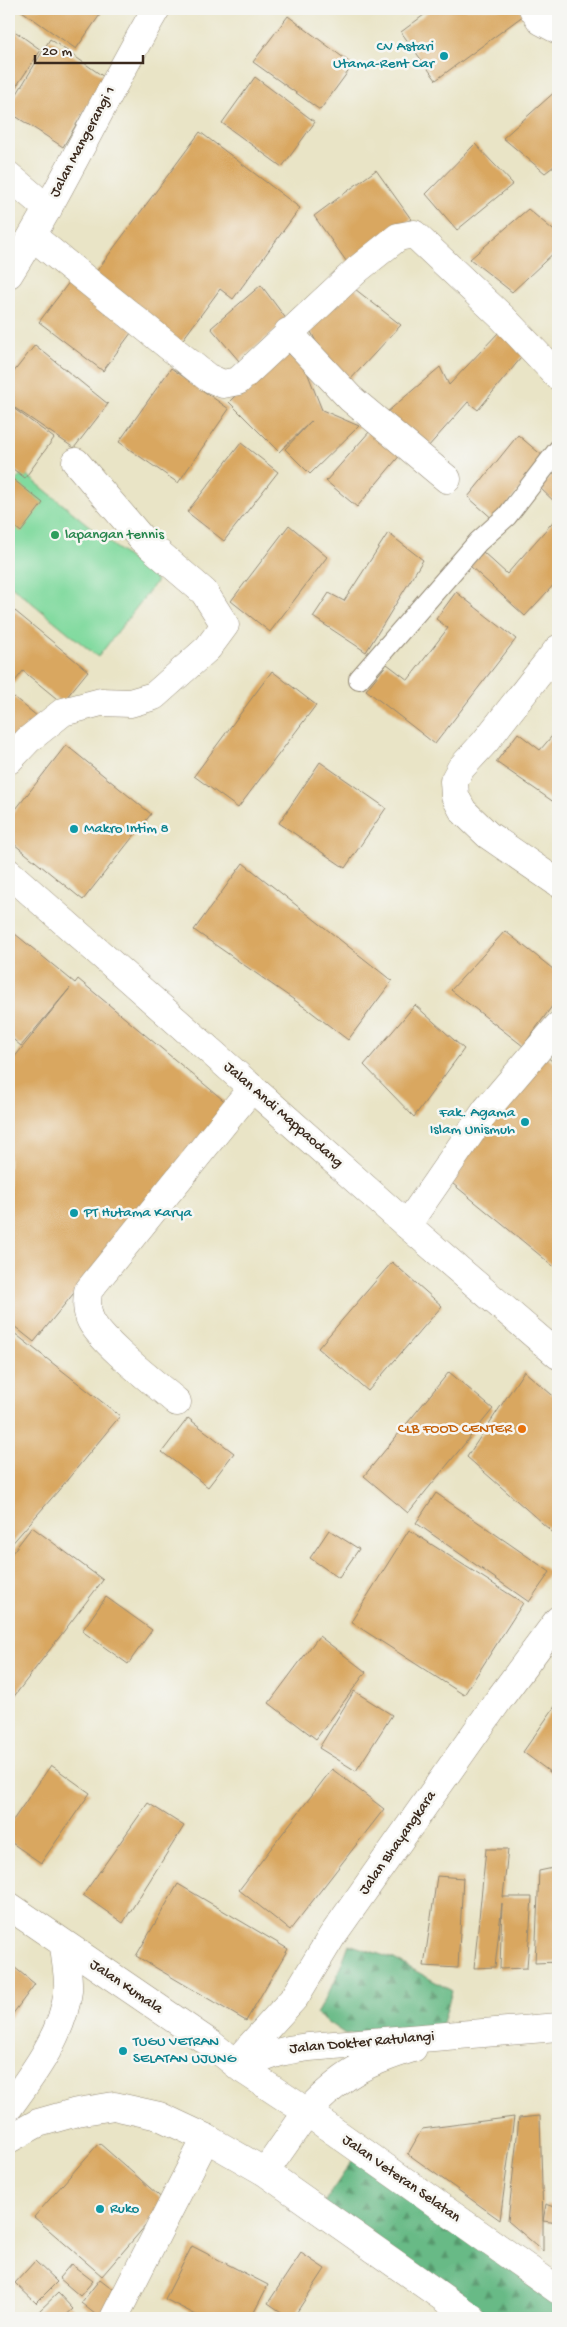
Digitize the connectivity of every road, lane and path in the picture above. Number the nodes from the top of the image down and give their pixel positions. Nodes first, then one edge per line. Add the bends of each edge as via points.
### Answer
1 (156, 9) edge
2 (533, 9) edge
3 (558, 30) edge
4 (9, 176) edge
5 (48, 209) junction
6 (32, 236) junction
7 (9, 274) edge
8 (288, 332) junction
9 (558, 376) edge
10 (558, 450) edge
11 (76, 462) dead end
12 (447, 479) dead end
13 (558, 649) edge
14 (359, 679) dead end
15 (9, 760) edge
16 (9, 873) edge
17 (558, 883) edge
18 (558, 1026) edge
19 (252, 1088) junction
20 (407, 1225) junction
21 (558, 1355) edge
22 (177, 1402) dead end
23 (558, 1620) edge
24 (9, 1906) edge
25 (64, 1944) junction
26 (558, 2027) edge
27 (456, 2035) junction
28 (239, 2066) junction
29 (9, 2107) edge
30 (307, 2112) junction
31 (206, 2138) junction
32 (9, 2139) edge
33 (265, 2172) junction
34 (558, 2290) edge
35 (114, 2318) edge
36 (472, 2318) edge

1 - 5 street, Jalan Mangerangi 1
2 - 3 street via 541,21
4 - 5 street
5 - 6 street, Jalan Mangerangi 1
6 - 7 street, Jalan Mangerangi 1
6 - 8 street via 216,382 230,384 238,381
8 - 9 street via 398,237 414,234 503,318
8 - 12 street via 350,398
10 - 14 lane via 507,516 478,542
11 - 15 street via 141,538 204,592 225,625 208,648 154,696 130,704 101,702 63,712
13 - 17 street via 461,768 454,781 455,796 463,811 488,835
16 - 19 street, Jalan Andi Mappaodang
18 - 20 street via 487,1109
19 - 20 street, Jalan Andi Mappaodang
19 - 22 street via 88,1291 86,1307 101,1335
20 - 21 street, Jalan Andi Mappaodang
23 - 28 street, Jalan Bhayangkara via 338,1928 295,1997
24 - 25 street, Jalan Kumala
25 - 28 street, Jalan Kumala
25 - 29 street via 68,1990 55,2035
26 - 27 street, Jalan Dokter Ratulangi
27 - 28 street, Jalan Dokter Ratulangi via 280,2050
27 - 30 street, Jalan Dokter Ratulangi via 371,2062 348,2074
28 - 30 street, Jalan Veteran Selatan
30 - 33 street, Jalan Dokter Ratulangi
30 - 34 street, Jalan Veteran Selatan
31 - 32 street via 159,2116 114,2106 38,2123
31 - 33 street
31 - 35 street
33 - 36 street

